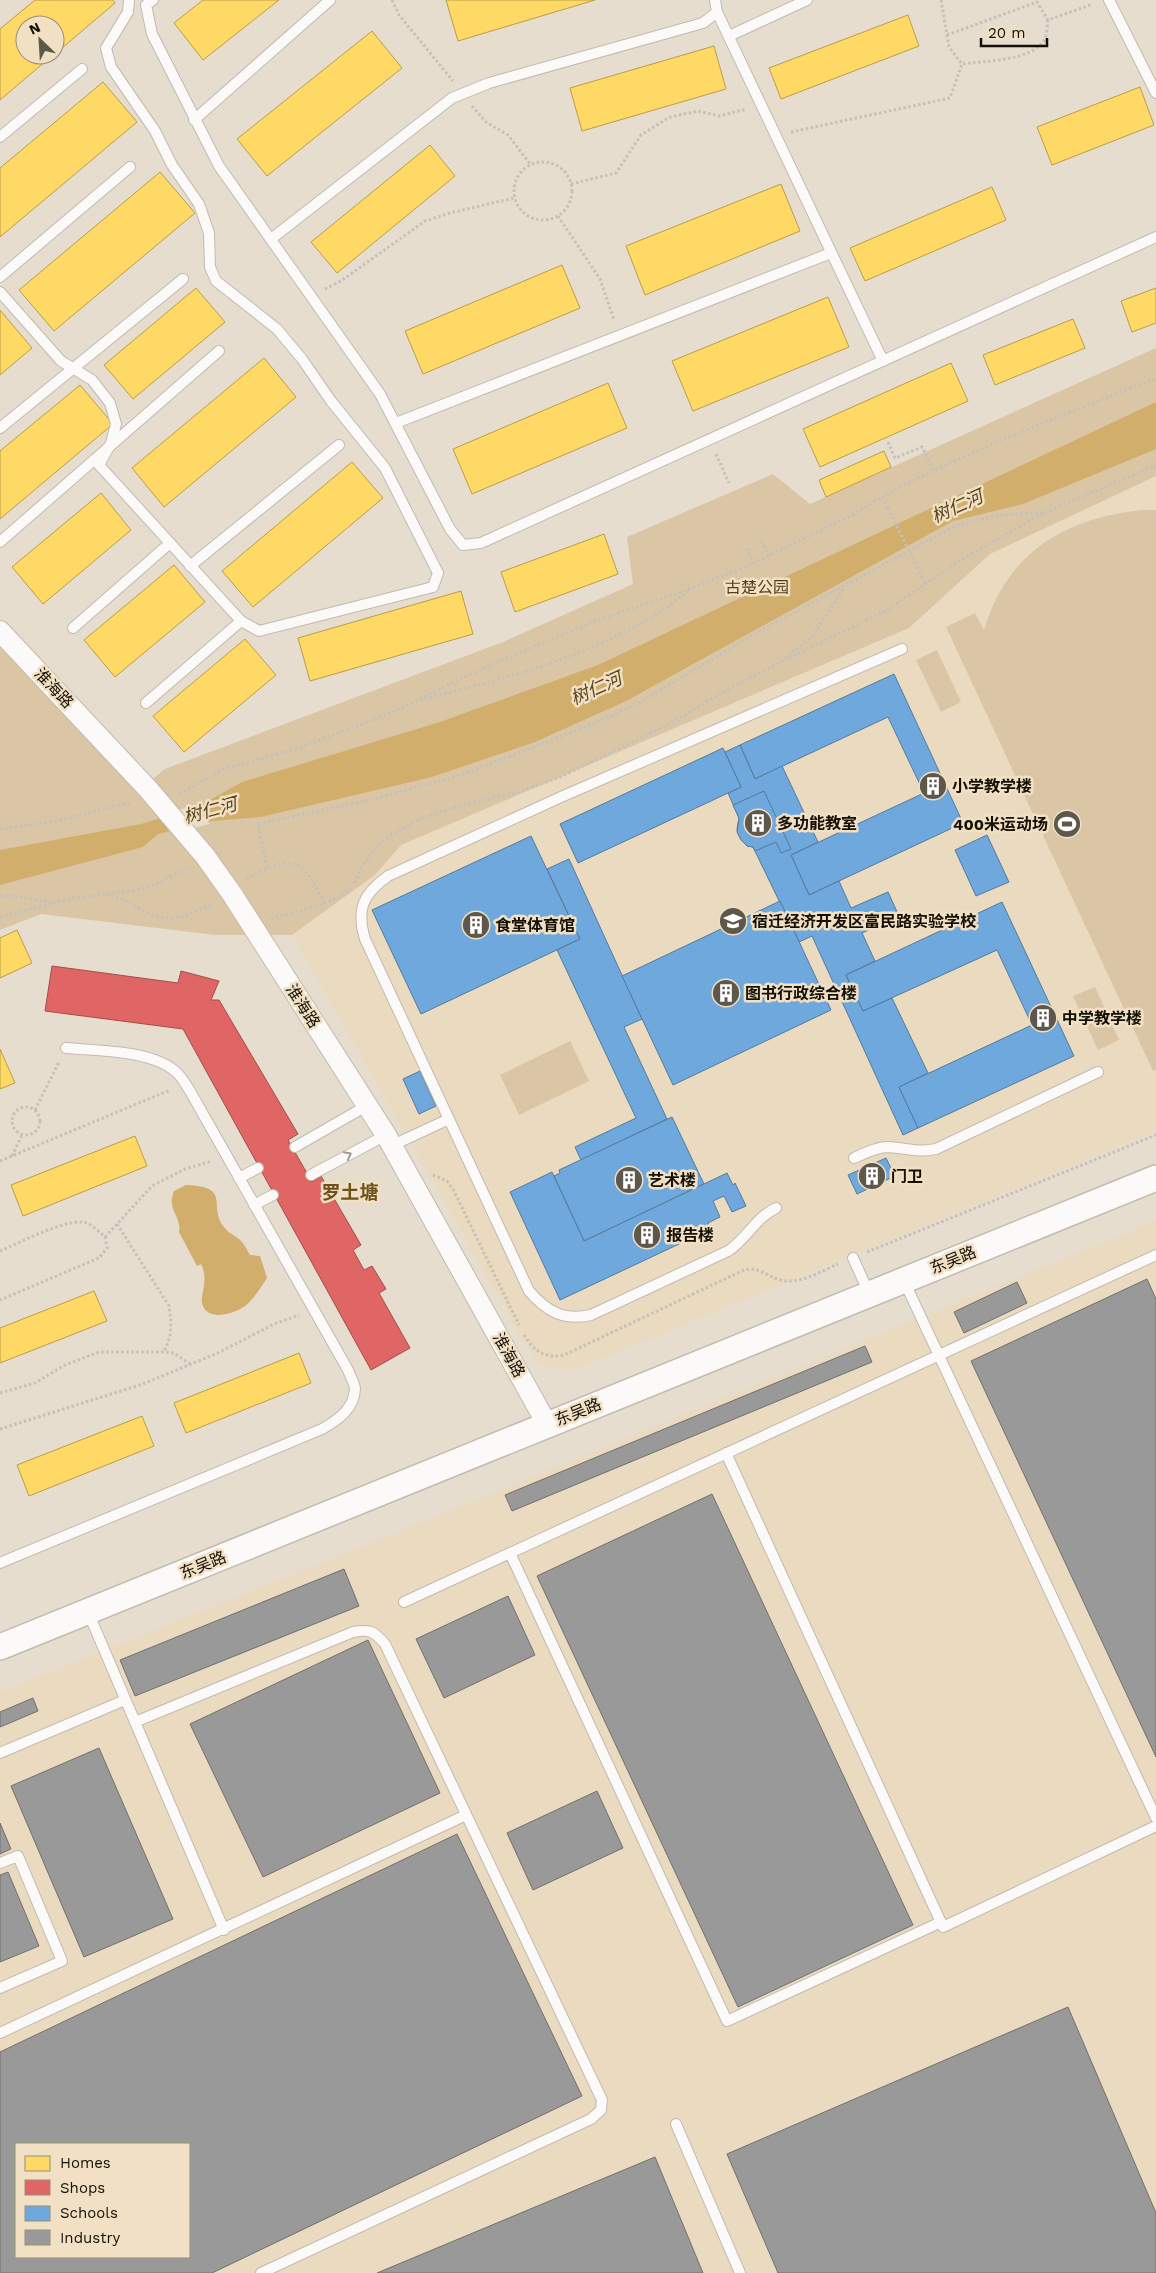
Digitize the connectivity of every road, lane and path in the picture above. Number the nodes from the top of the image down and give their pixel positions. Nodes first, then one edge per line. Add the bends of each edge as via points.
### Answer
1 (129, 0) edge
2 (153, 0) edge
3 (330, 0) edge
4 (715, 0) edge
5 (807, 0) edge
6 (941, 0) edge
7 (1109, 0) edge
8 (1098, 3) dead end
9 (717, 12) junction
10 (1048, 20) junction
11 (947, 35) junction
12 (729, 36) junction
13 (962, 64) junction
14 (82, 69) dead end
15 (1156, 93) edge
16 (761, 104) junction
17 (194, 120) junction
18 (776, 135) junction
19 (0, 137) edge
20 (130, 167) dead end
21 (571, 184) junction
22 (514, 198) junction
23 (558, 216) junction
24 (1156, 237) edge
25 (271, 240) junction
26 (832, 253) junction
27 (0, 277) edge
28 (183, 279) dead end
29 (0, 292) edge
30 (312, 296) junction
31 (619, 336) junction
32 (219, 351) dead end
33 (883, 361) junction
34 (72, 368) junction
35 (1156, 378) edge
36 (396, 423) junction
37 (0, 428) edge
38 (709, 440) junction
39 (888, 442) dead end
40 (339, 445) dead end
41 (109, 447) junction
42 (1156, 465) edge
43 (934, 471) junction
44 (729, 483) dead end
45 (882, 497) junction
46 (1044, 513) junction
47 (761, 541) dead end
48 (0, 542) edge
49 (170, 543) junction
50 (746, 548) dead end
51 (770, 556) junction
52 (753, 564) junction
53 (190, 566) junction
54 (926, 583) junction
55 (846, 584) junction
56 (693, 587) junction
57 (241, 622) junction
58 (73, 628) dead end
59 (0, 631) edge
60 (902, 649) dead end
61 (779, 663) junction
62 (412, 702) junction
63 (146, 703) dead end
64 (142, 795) junction
65 (178, 795) dead end
66 (0, 829) edge
67 (206, 858) junction
68 (267, 868) junction
69 (103, 893) junction
70 (231, 893) junction
71 (0, 896) edge
72 (54, 902) junction
73 (324, 902) junction
74 (0, 917) edge
75 (252, 926) junction
76 (66, 1048) joint
77 (1098, 1072) dead end
78 (185, 1084) junction
79 (368, 1106) junction
80 (35, 1110) junction
81 (449, 1119) junction
82 (22, 1135) junction
83 (388, 1140) junction
84 (295, 1147) dead end
85 (12, 1156) junction
86 (227, 1157) junction
87 (854, 1158) dead end
88 (0, 1161) edge
89 (258, 1168) dead end
90 (311, 1175) dead end
91 (239, 1178) junction
92 (1156, 1178) edge
93 (273, 1195) dead end
94 (254, 1205) junction
95 (776, 1208) dead end
96 (117, 1224) junction
97 (106, 1237) junction
98 (0, 1251) edge
99 (1156, 1255) edge
100 (854, 1258) dead end
101 (904, 1280) junction
102 (869, 1293) junction
103 (0, 1300) edge
104 (314, 1310) junction
105 (164, 1352) junction
106 (939, 1355) junction
107 (190, 1364) junction
108 (0, 1393) edge
109 (548, 1424) junction
110 (0, 1429) edge
111 (726, 1454) junction
112 (510, 1552) junction
113 (0, 1563) edge
114 (404, 1602) dead end
115 (88, 1611) junction
116 (0, 1647) edge
117 (125, 1700) junction
118 (135, 1722) junction
119 (0, 1754) edge
120 (466, 1815) junction
121 (1156, 1818) edge
122 (1156, 1826) edge
123 (0, 1863) edge
124 (941, 1922) junction
125 (224, 1930) junction
126 (0, 1988) edge
127 (0, 2033) edge
128 (676, 2124) dead end
129 (262, 2273) edge
130 (740, 2273) edge

1 - 57 lane via 128,12 106,48 111,67 155,131 172,165 198,204 209,234 210,267 216,281 277,329 385,468 438,573 433,587 259,631
2 - 17 lane via 146,5 152,34
3 - 17 lane
4 - 9 lane
5 - 12 lane
6 - 11 path
7 - 15 lane
8 - 10 path
9 - 12 lane
9 - 25 lane via 703,23 489,83 452,98
10 - 11 path via 1037,2
10 - 13 path via 1046,38 1038,48 1014,58
11 - 13 path via 949,47
12 - 16 lane
13 - 18 path via 950,98
14 - 19 lane
16 - 18 lane
16 - 21 path via 719,116 698,111 670,117 641,135 616,173
17 - 25 lane via 219,166
18 - 26 lane
20 - 27 lane
21 - 22 path via 565,171 548,162 539,162 526,167 516,178
21 - 23 path via 572,198
22 - 23 path via 524,215 534,220
22 - 30 path via 424,221 341,282
23 - 31 path via 600,279
24 - 33 lane
25 - 30 lane
26 - 31 lane
26 - 33 lane
28 - 34 lane
29 - 34 lane via 61,361
30 - 36 lane via 380,394
31 - 36 lane
32 - 41 lane
33 - 38 lane
34 - 37 lane
34 - 41 lane via 92,380 110,403 116,424
35 - 43 path via 1003,439
36 - 38 lane via 450,529 463,545 481,543
38 - 44 path
39 - 43 path via 895,458 922,447
40 - 53 lane
41 - 48 lane
41 - 49 lane via 100,465
42 - 46 path
43 - 45 path
45 - 51 path
45 - 54 path, bridge
46 - 54 path
46 - 55 path via 1012,513 955,526
47 - 51 path
49 - 53 lane
49 - 58 lane
50 - 52 path
51 - 52 path
52 - 56 path
53 - 57 lane
54 - 61 path via 877,615
55 - 61 path via 813,636
55 - 68 path via 754,634 639,703 523,753 461,775 383,796 258,824
56 - 62 path via 593,622
56 - 62 path via 632,627 564,658 529,672
57 - 63 lane
59 - 64 street, 淮海路
60 - 81 lane via 561,797 388,876 377,884 368,894 360,913 365,939
61 - 73 path via 732,686 664,727 558,778 516,793 461,805 422,818 378,845 350,890
62 - 65 path via 299,748 224,769
64 - 66 path via 52,822
64 - 67 street, 淮海路, bridge
67 - 69 path via 156,884 137,890
67 - 70 street, 淮海路
68 - 70 path
68 - 73 path via 288,863 305,869
69 - 70 path via 124,899 146,914 174,918 216,905
69 - 72 path
70 - 75 street, 淮海路
71 - 72 path
72 - 74 path
73 - 75 path
75 - 79 street, 淮海路
76 - 78 lane via 161,1062 177,1073
76 - 80 path
77 - 87 lane via 936,1149 922,1152 877,1148
78 - 85 path
78 - 86 lane
79 - 83 street, 淮海路
79 - 84 lane
80 - 82 path via 40,1119 38,1128 31,1134
80 - 82 path via 18,1109 12,1116 14,1130
81 - 83 lane
81 - 95 lane via 529,1291 543,1306 562,1316 591,1315 728,1251 764,1214
82 - 85 path
90 -> 83 lane
83 - 109 street, 淮海路
85 - 88 path
86 - 91 lane
86 - 96 path via 184,1169 152,1186
89 - 91 lane
91 - 94 lane
92 - 101 street, 东吴路
93 - 94 lane
94 - 104 lane
96 - 97 path
96 - 105 path via 169,1306 170,1337
97 - 98 path via 83,1222 66,1224
97 - 103 path via 107,1248 99,1258
99 - 106 lane
100 - 102 lane
101 - 102 street, 东吴路
101 - 106 lane
102 - 109 street, 东吴路
104 - 107 path via 274,1324
104 - 113 lane via 355,1388 351,1406 339,1420
105 - 107 path
105 - 108 path via 99,1352 65,1365 35,1383
106 - 111 lane
106 - 121 lane
107 - 110 path via 140,1384
109 - 115 street, 东吴路
111 - 112 lane
111 - 124 lane
112 - 114 lane
112 - 124 lane via 727,2021
115 - 116 street, 东吴路
115 - 117 lane
117 - 118 lane
117 - 119 lane
118 - 120 lane via 352,1632 365,1630 377,1635 385,1644
118 - 125 lane
120 - 125 lane
120 - 129 lane via 602,2100 602,2110 582,2123
122 - 124 lane via 943,1926
123 - 126 lane via 18,1856 62,1960
125 - 127 lane
128 - 130 lane

